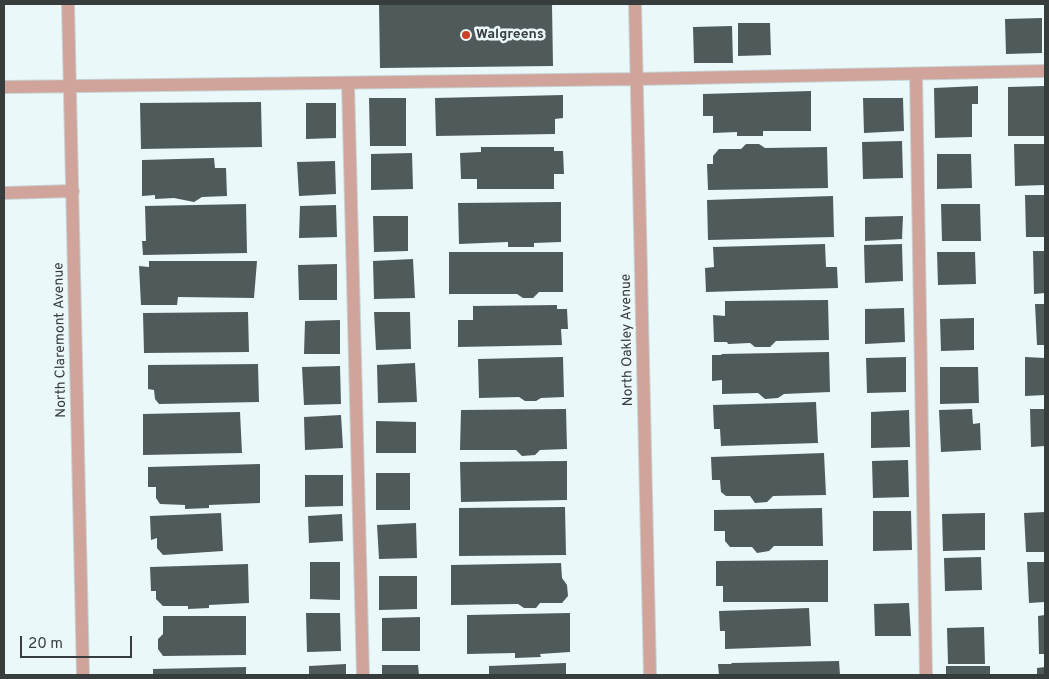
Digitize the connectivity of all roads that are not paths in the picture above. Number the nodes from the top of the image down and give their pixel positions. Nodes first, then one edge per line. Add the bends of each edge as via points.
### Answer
1 (68, 4) edge
2 (635, 4) edge
3 (1045, 72) edge
4 (916, 74) junction
5 (637, 79) junction
6 (348, 83) junction
7 (4, 87) edge
8 (70, 87) junction
9 (73, 191) junction
10 (4, 193) edge
11 (84, 675) edge
12 (363, 675) edge
13 (650, 675) edge
14 (926, 675) edge

1 - 8 street, North Claremont Avenue
2 - 5 street, North Oakley Avenue
3 - 4 street
4 - 5 street
4 - 14 street
5 - 6 street
5 - 13 street, North Oakley Avenue
6 - 8 street
6 - 12 street
7 - 8 street
8 - 9 street, North Claremont Avenue
9 - 10 street
9 - 11 street, North Claremont Avenue

